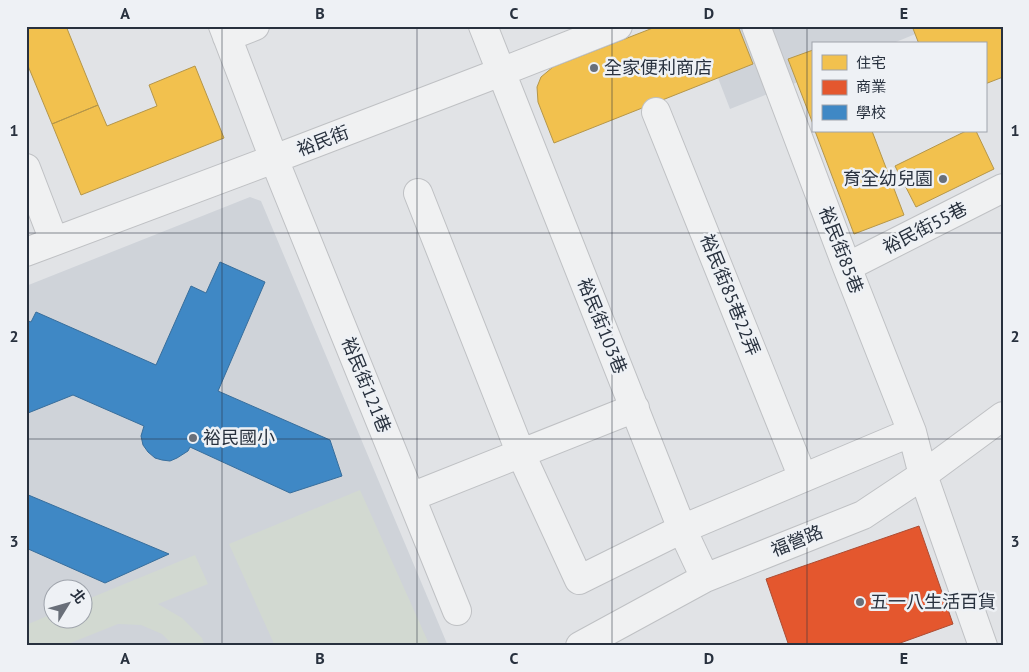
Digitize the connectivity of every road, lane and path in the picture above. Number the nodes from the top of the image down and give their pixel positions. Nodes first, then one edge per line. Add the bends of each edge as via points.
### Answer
1 (255, 26) edge
2 (483, 26) edge
3 (618, 26) edge
4 (756, 26) edge
5 (225, 31) edge
6 (502, 72) junction
7 (656, 112) dead end
8 (274, 159) junction
9 (26, 168) edge
10 (1003, 188) edge
11 (418, 193) dead end
12 (54, 241) junction
13 (26, 252) edge
14 (847, 267) junction
15 (635, 408) junction
16 (1003, 416) edge
17 (912, 432) junction
18 (520, 454) junction
19 (923, 475) junction
20 (803, 478) junction
21 (412, 497) junction
22 (682, 529) junction
23 (705, 578) junction
24 (457, 611) dead end
25 (980, 636) edge
26 (580, 646) edge

1 - 5 street
2 - 6 street, 裕民街103巷
3 - 6 street, 裕民街
4 - 14 street, 裕民街85巷
5 - 8 street, 裕民街121巷
6 - 8 street, 裕民街
6 - 15 street, 裕民街103巷
7 - 20 street, 裕民街85巷22弄
8 - 12 street, 裕民街
8 - 21 street, 裕民街121巷
9 - 12 street
10 - 14 street, 裕民街55巷
11 - 18 street
12 - 13 street, 裕民街
14 - 17 street, 裕民街85巷
15 - 18 street
15 - 22 street, 裕民街103巷
16 - 19 street, 福營路
17 - 19 street, 裕民街85巷
17 - 20 street
18 - 21 street
18 - 22 street via 579,580
19 - 23 street, 福營路 via 863,515
19 - 25 street, 裕民街85巷
20 - 22 street
21 - 24 street, 裕民街121巷
22 - 23 street, 裕民街103巷
23 - 26 street, 福營路

